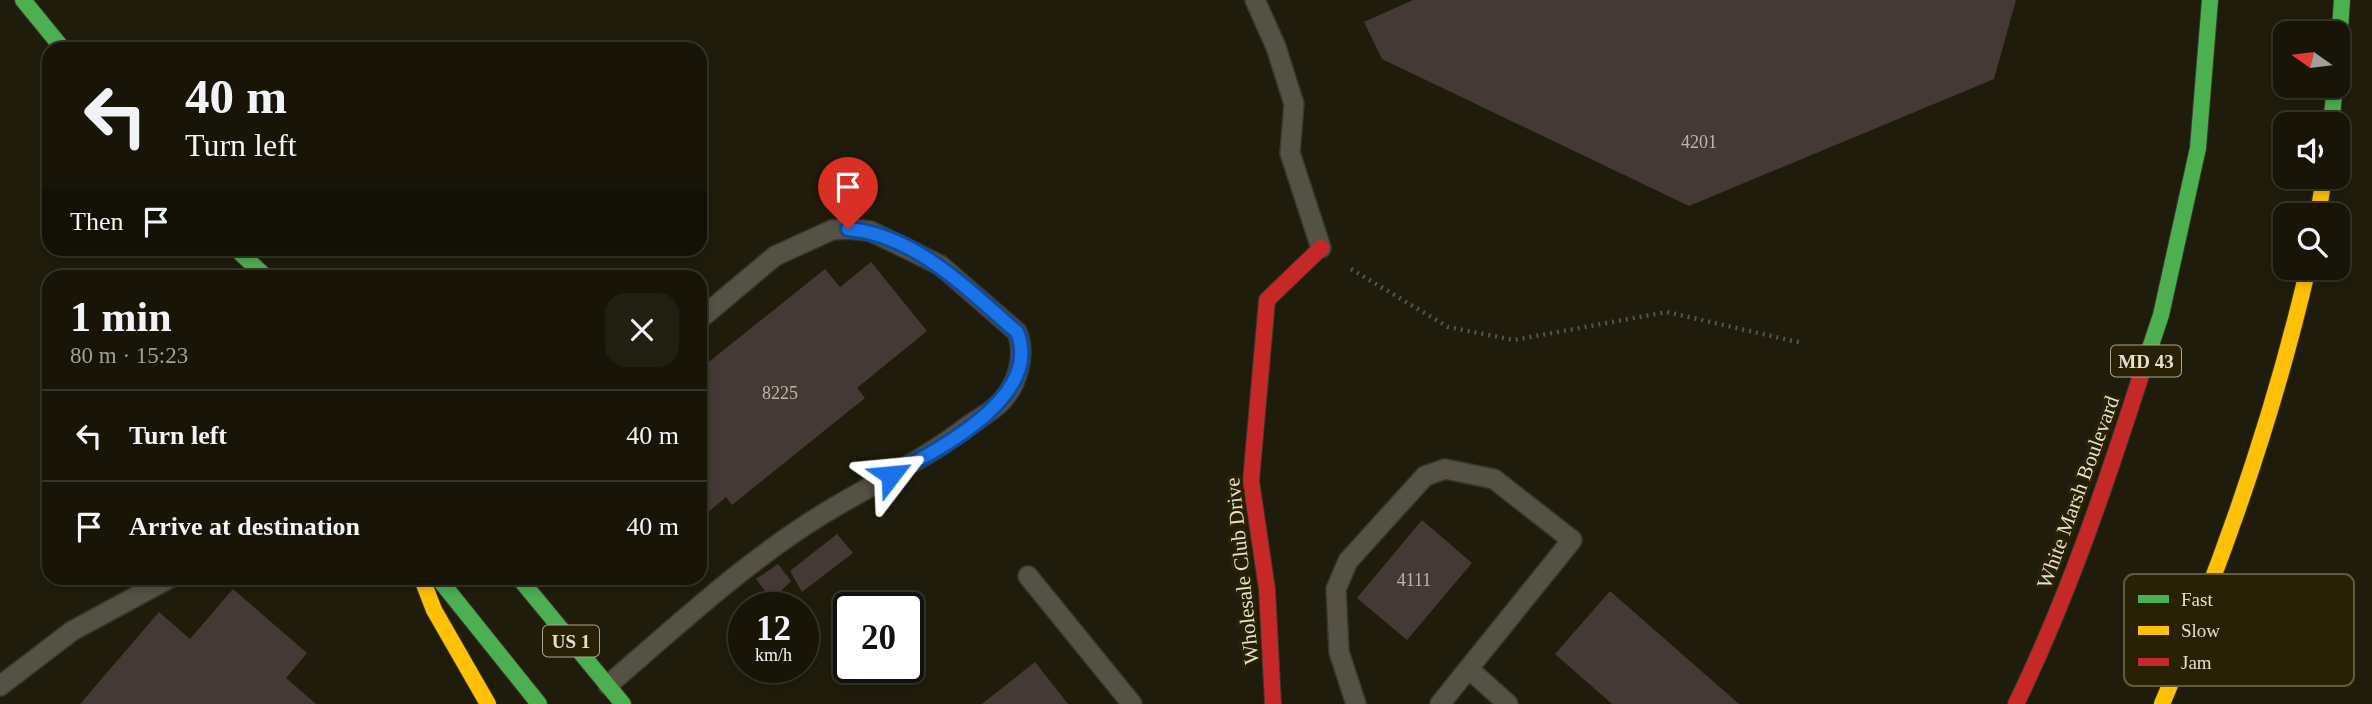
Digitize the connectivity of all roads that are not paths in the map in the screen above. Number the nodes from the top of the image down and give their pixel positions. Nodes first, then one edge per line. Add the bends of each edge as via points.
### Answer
1 (23, 0) edge
2 (1255, 0) edge
3 (2210, 0) edge
4 (2342, 0) edge
5 (2341, 21) edge
6 (57, 42) edge
7 (1321, 248) joint
8 (244, 256) edge
9 (259, 270) edge
10 (2305, 280) edge
11 (707, 313) edge
12 (2218, 574) edge
13 (1028, 576) dead end
14 (157, 585) edge
15 (424, 585) edge
16 (444, 585) edge
17 (525, 585) edge
18 (1470, 670) junction
19 (608, 685) junction
20 (2170, 686) edge
21 (0, 687) edge
22 (488, 704) edge
23 (539, 704) edge
24 (623, 704) edge
25 (1132, 704) edge
26 (1272, 704) edge
27 (1356, 704) edge
28 (1440, 704) edge
29 (1508, 704) edge
30 (2016, 704) edge
31 (2162, 704) edge

1 - 6 main road
2 - 7 lane via 1294,104 1290,153
3 - 30 main road, White Marsh Boulevard / MD 43 via 2198,148 2161,315 2096,510 2043,649
4 - 5 main road
7 - 26 main road, Wholesale Club Drive via 1267,300 1251,481 1267,589
8 - 9 main road
10 - 12 main road via 2256,468
11 - 19 lane via 775,256 832,230 870,231 940,265 1017,332 1021,344 1018,371 1000,403 937,450 824,513 752,561
13 - 25 lane
14 - 21 lane via 72,631
15 - 22 main road
16 - 23 main road
17 - 19 main road, US 1
18 - 27 lane via 1573,540 1494,479 1445,469 1425,476 1399,504 1348,561 1336,589 1339,652
18 - 28 lane
18 - 29 lane
19 - 24 main road, US 1
20 - 31 main road

